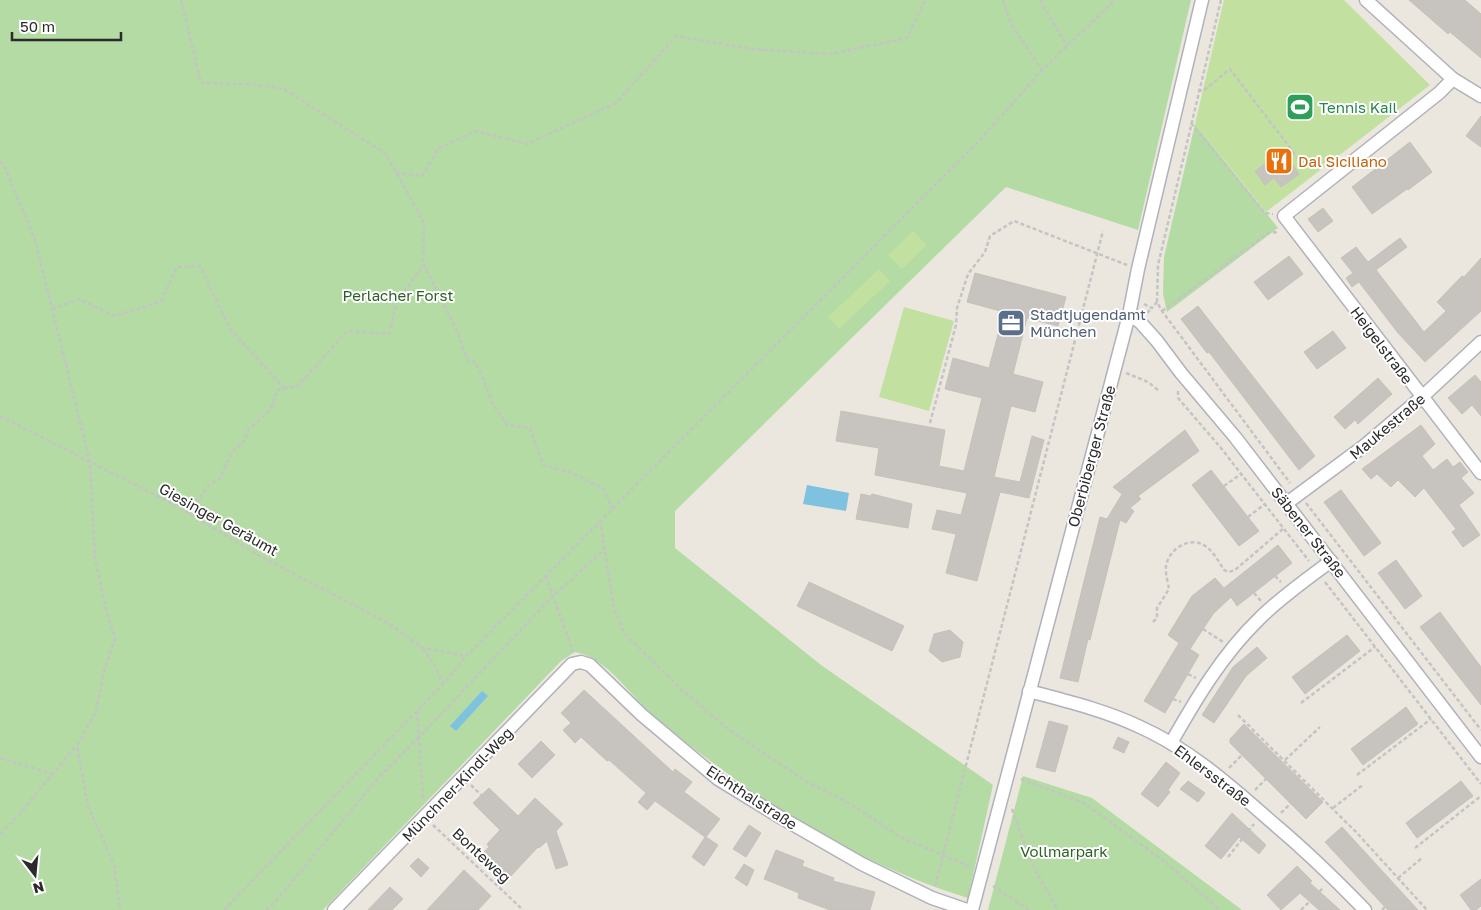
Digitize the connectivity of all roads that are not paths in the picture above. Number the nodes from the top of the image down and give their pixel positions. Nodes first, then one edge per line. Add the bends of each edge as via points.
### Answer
1 (1202, 0) edge
2 (1366, 0) edge
3 (1453, 79) junction
4 (1481, 96) edge
5 (1129, 314) junction
6 (1481, 342) edge
7 (1422, 397) junction
8 (1481, 473) edge
9 (1287, 503) junction
10 (1331, 561) junction
11 (579, 662) joint
12 (1029, 691) junction
13 (1171, 744) junction
14 (1481, 757) edge
15 (939, 903) edge
16 (334, 910) edge
17 (967, 910) edge
18 (972, 910) edge
19 (1365, 910) edge

1 - 5 street, Oberbiberger Straße
2 - 3 street
3 - 4 street
3 - 7 street, Heigelstraße via 1284,216
5 - 9 street, Säbener Straße via 1157,341
5 - 12 street, Oberbiberger Straße
6 - 7 street, Maukestraße
7 - 8 street, Heigelstraße
7 - 9 street, Maukestraße via 1364,446
9 - 10 street, Säbener Straße
10 - 13 street via 1260,618 1233,648 1203,688
10 - 14 street, Säbener Straße
11 - 15 street, Eichthalstraße via 590,665 642,715 718,778 862,864
11 - 16 street, Münchner-Kindl-Weg via 572,664
12 - 13 street, Ehlersstraße via 1116,716
12 - 18 street, Oberbiberger Straße
13 - 19 street, Ehlersstraße via 1220,777 1263,813
15 - 17 street

